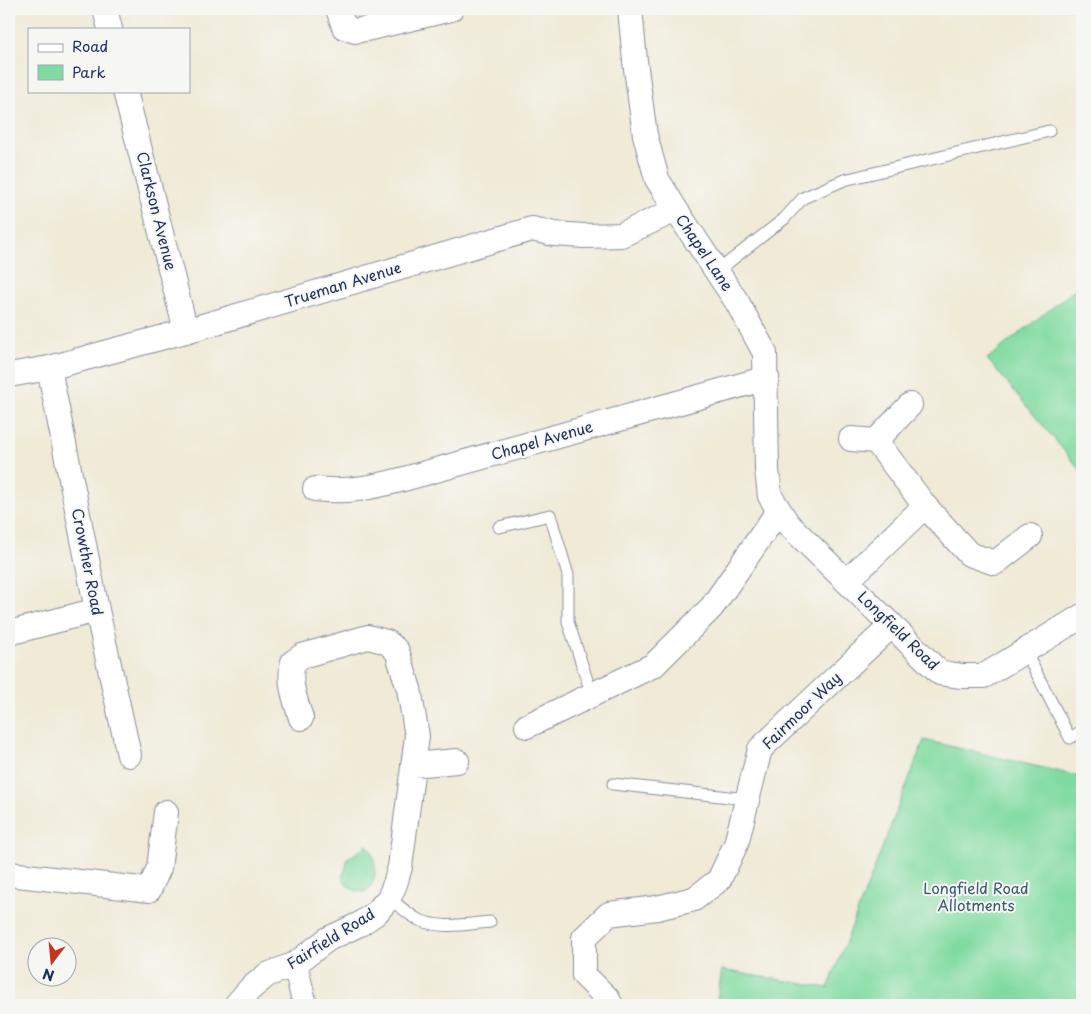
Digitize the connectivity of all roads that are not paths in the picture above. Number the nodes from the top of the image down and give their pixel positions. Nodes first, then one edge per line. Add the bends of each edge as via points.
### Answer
1 (105, 9) edge
2 (338, 9) edge
3 (451, 9) edge
4 (630, 9) edge
5 (110, 28) edge
6 (126, 92) edge
7 (1049, 131) dead end
8 (676, 210) junction
9 (716, 272) junction
10 (186, 331) junction
11 (49, 368) junction
12 (9, 375) edge
13 (767, 378) junction
14 (910, 405) dead end
15 (851, 439) dead end
16 (876, 441) junction
17 (316, 489) dead end
18 (774, 503) junction
19 (926, 506) junction
20 (499, 527) dead end
21 (1030, 536) dead end
22 (847, 581) junction
23 (97, 610) junction
24 (1082, 616) edge
25 (892, 625) junction
26 (9, 633) edge
27 (1025, 651) junction
28 (592, 695) junction
29 (301, 718) dead end
30 (527, 726) dead end
31 (1082, 731) edge
32 (129, 755) dead end
33 (458, 761) dead end
34 (413, 765) junction
35 (614, 784) dead end
36 (747, 799) junction
37 (166, 812) dead end
38 (9, 874) edge
39 (389, 898) junction
40 (490, 922) dead end
41 (294, 964) junction
42 (236, 1005) edge
43 (306, 1005) edge
44 (611, 1005) edge

1 - 5 street
2 - 3 street via 344,27 354,31
4 - 8 street, Chapel Lane via 645,135 657,180
6 - 10 street, Clarkson Avenue
7 - 9 lane via 844,180 804,198 784,219
8 - 9 street, Chapel Lane
8 - 10 street, Trueman Avenue via 621,235 554,234 532,229
9 - 13 street, Chapel Lane via 765,352
10 - 11 street, Trueman Avenue
11 - 12 street, Trueman Avenue
11 - 23 street, Crowther Road
13 - 17 street, Chapel Avenue via 369,488 347,491
13 - 18 street, Chapel Lane via 767,453
14 - 16 street
15 - 16 street
16 - 19 street
18 - 22 street, Longfield Road via 788,524
18 - 28 street via 712,607 654,665
19 - 21 street via 969,554 995,563
19 - 22 street
20 - 28 lane via 550,515 568,575 568,622
22 - 25 street, Longfield Road
23 - 26 street
23 - 32 street, Crowther Road
24 - 27 street, Longfield Road
25 - 27 street, Longfield Road via 940,673 984,676
25 - 36 street, Fairmoor Way via 760,749
27 - 31 lane via 1070,738
28 - 30 street
29 - 34 street, Fairfield Road via 290,684 293,662 302,656 368,637 387,642 397,651 409,689 417,736
33 - 34 street
34 - 39 street, Fairfield Road via 400,867
35 - 36 lane
36 - 44 street, Fairmoor Way via 736,844 719,880 694,899 658,908 609,914 584,938 584,975
37 - 38 street via 159,868 149,890
39 - 40 lane via 426,923
39 - 41 street, Fairfield Road via 376,913 328,939
41 - 42 street, Fairfield Road via 267,975
41 - 43 street

